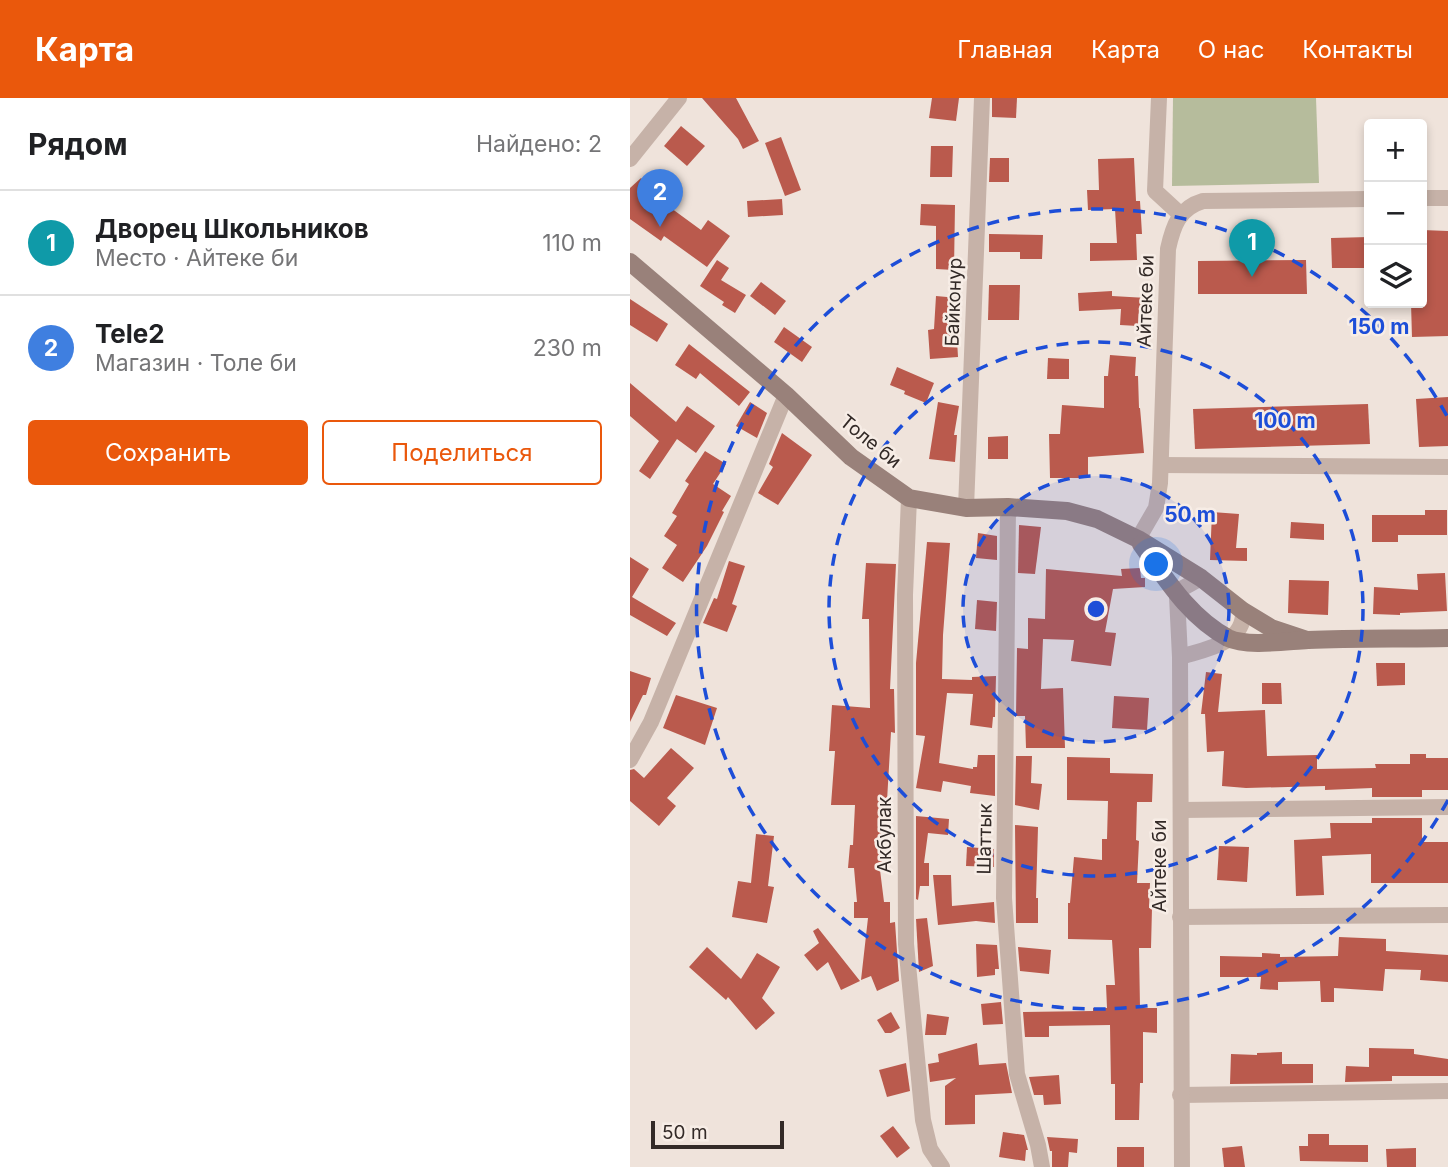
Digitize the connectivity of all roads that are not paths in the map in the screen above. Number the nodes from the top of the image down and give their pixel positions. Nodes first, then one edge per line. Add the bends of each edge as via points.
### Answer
1 (679, 98) edge
2 (982, 98) edge
3 (1159, 98) edge
4 (630, 159) edge
5 (1427, 198) edge
6 (1448, 198) edge
7 (1364, 199) edge
8 (1180, 214) junction
9 (630, 262) edge
10 (786, 395) junction
11 (1161, 465) junction
12 (1448, 467) edge
13 (909, 498) junction
14 (1009, 507) junction
15 (966, 508) junction
16 (1138, 539) junction
17 (1201, 578) junction
18 (1177, 596) junction
19 (1243, 611) junction
20 (1448, 638) edge
21 (1231, 639) junction
22 (1307, 640) junction
23 (1180, 657) junction
24 (630, 760) edge
25 (1448, 807) edge
26 (1181, 810) junction
27 (1448, 915) edge
28 (1180, 917) junction
29 (1448, 1091) edge
30 (1180, 1094) junction
31 (942, 1167) edge
32 (1042, 1167) edge
33 (1182, 1167) edge

1 - 4 street
2 - 15 street, Байконур
3 - 8 street via 1155,191
5 - 6 street
7 - 8 street via 1203,201
8 - 11 street, Айтеке би via 1168,249
9 - 10 main road, Толе би
10 - 13 main road, Толе би via 851,457
10 - 24 street via 651,722
11 - 12 street
11 - 16 street, Айтеке би via 1156,508
13 - 15 main road, Толе би
13 - 31 street, Акбулак via 905,944 923,1120 930,1149
14 - 15 main road, Толе би
14 - 16 main road, Толе би via 1067,511 1097,519
14 - 32 street, Шаттык via 1004,898 1017,1074
16 - 17 main road, Толе би
16 - 18 main road, Толе би
17 - 18 street
17 - 19 main road, Толе би
18 - 21 main road, Толе би
18 - 23 street, Айтеке би
19 - 21 street via 1244,620
19 - 22 main road, Толе би via 1271,628
20 - 22 main road, Толе би
21 - 22 main road, Толе би via 1268,643
21 - 23 street
23 - 26 street, Айтеке би
25 - 26 street
26 - 28 street, Айтеке би
27 - 28 street
28 - 30 street, Айтеке би
29 - 30 street
30 - 33 street, Айтеке би

